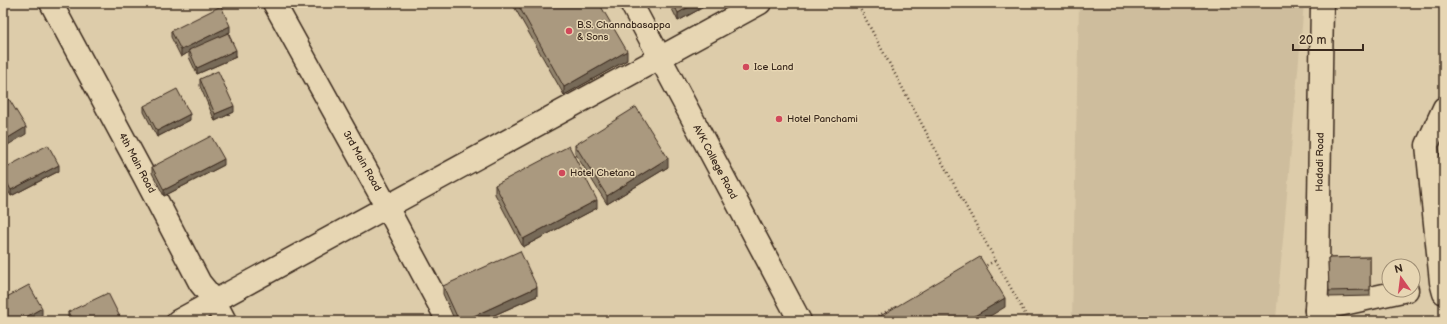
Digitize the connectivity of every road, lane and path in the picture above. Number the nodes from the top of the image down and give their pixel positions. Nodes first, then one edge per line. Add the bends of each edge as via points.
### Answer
1 (51, 3) edge
2 (274, 3) edge
3 (631, 3) edge
4 (760, 3) edge
5 (857, 3) edge
6 (1322, 3) edge
7 (660, 57) junction
8 (1444, 108) edge
9 (1436, 144) edge
10 (387, 207) junction
11 (995, 261) junction
12 (981, 268) edge
13 (1443, 286) edge
14 (1421, 288) edge
15 (1381, 298) edge
16 (214, 300) junction
17 (895, 308) edge
18 (1317, 316) edge
19 (178, 321) edge
20 (225, 321) edge
21 (448, 321) edge
22 (800, 321) edge
23 (867, 321) edge
24 (1029, 321) edge

1 - 16 street, 4th Main Road via 200,283
2 - 10 street, 3rd Main Road
3 - 7 street, AVK College Road
4 - 7 street
5 - 11 path
6 - 18 street, Hadadi Road
7 - 10 street
7 - 22 street, AVK College Road
8 - 9 street
9 - 13 street
10 - 16 street
10 - 21 street, 3rd Main Road
11 - 12 path
11 - 24 path
13 - 14 street
15 - 18 street
16 - 19 street
16 - 20 street, 4th Main Road
17 - 23 path

